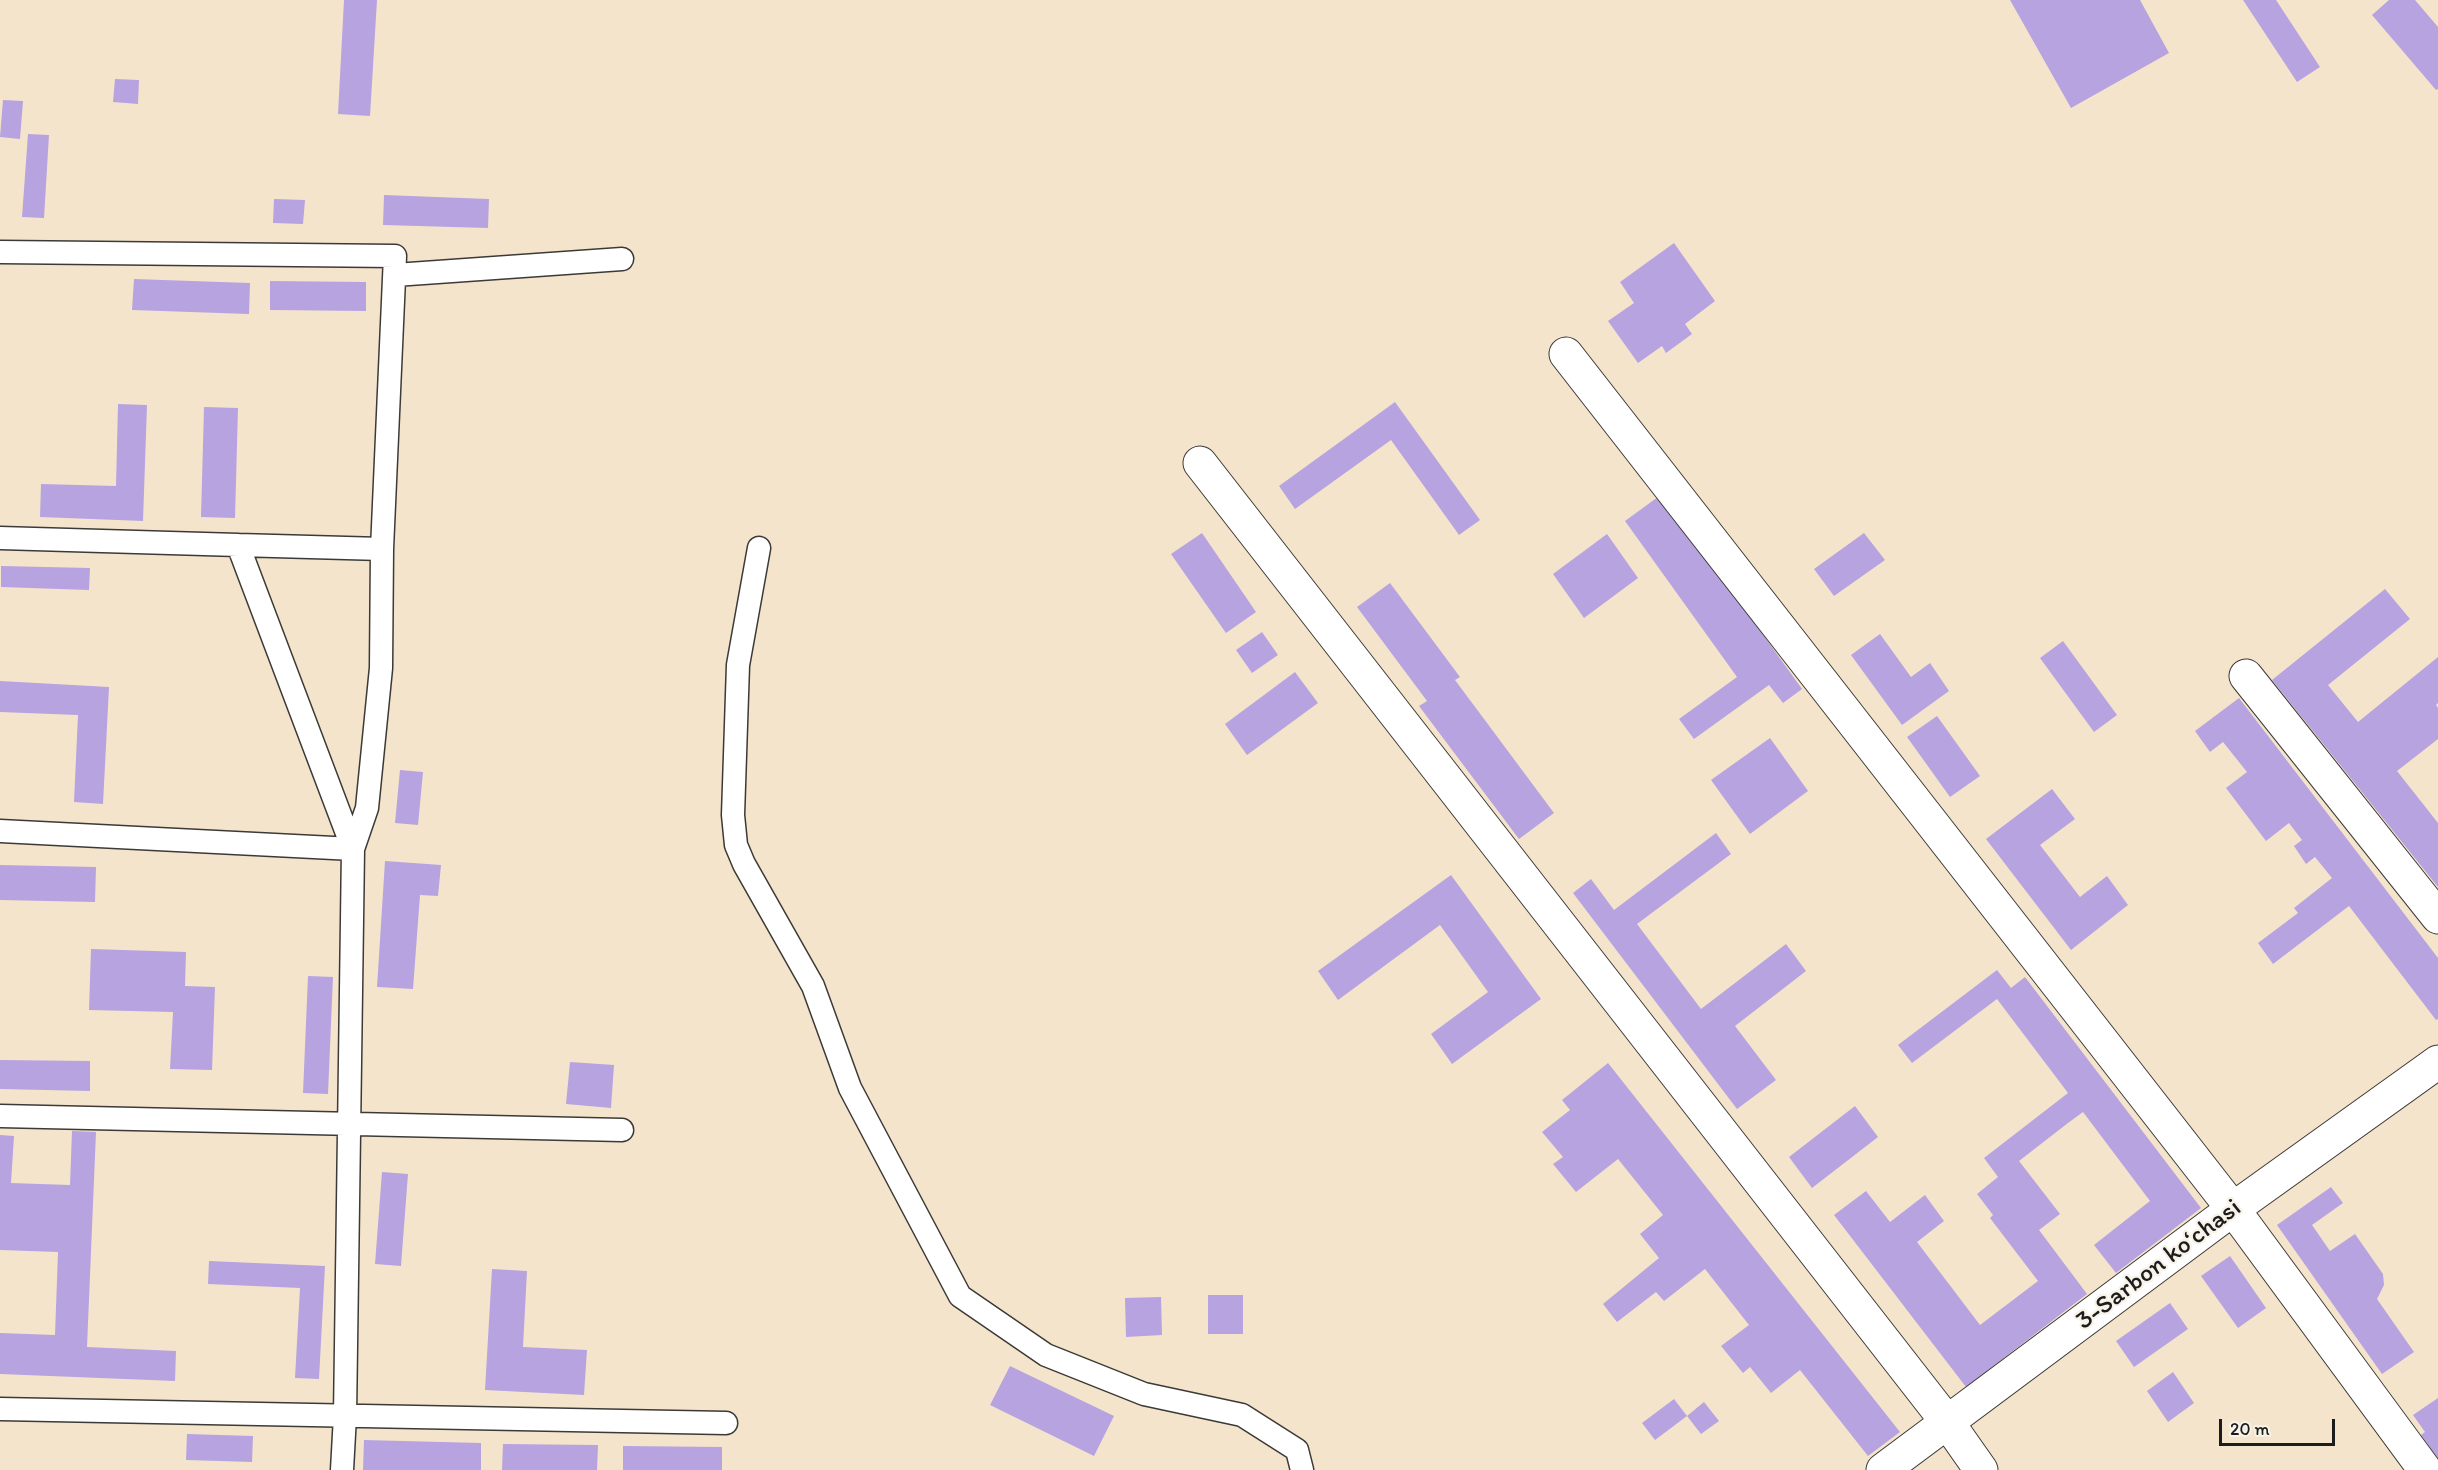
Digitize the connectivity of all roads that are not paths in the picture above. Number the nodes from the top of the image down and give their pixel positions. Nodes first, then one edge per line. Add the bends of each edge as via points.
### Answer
1 (0, 252) edge
2 (622, 259) dead end
3 (395, 274) junction
4 (1566, 354) dead end
5 (1200, 463) dead end
6 (0, 538) edge
7 (238, 544) junction
8 (759, 548) dead end
9 (382, 549) junction
10 (2247, 676) dead end
11 (0, 831) edge
12 (353, 849) junction
13 (2438, 917) edge
14 (2438, 1062) edge
15 (0, 1116) edge
16 (349, 1124) junction
17 (622, 1130) dead end
18 (2233, 1209) junction
19 (0, 1409) edge
20 (345, 1416) junction
21 (726, 1423) dead end
22 (1948, 1423) junction
23 (342, 1470) edge
24 (1302, 1470) edge
25 (1882, 1470) edge
26 (1981, 1470) edge
27 (2425, 1470) edge

1 - 3 lane via 395,256
2 - 3 lane
3 - 9 lane
4 - 18 street
5 - 22 street
6 - 7 lane
7 - 9 lane
7 - 12 lane
8 - 24 lane via 738,665 733,815 736,845 813,987 850,1088 960,1296 1046,1355 1144,1394 1242,1415 1297,1450
9 - 12 lane via 381,668 367,808
10 - 13 street
11 - 12 lane
12 - 16 lane
14 - 18 street, 3-Sarbon koʻchasi
15 - 16 lane
16 - 17 lane
16 - 20 lane
18 - 22 street, 3-Sarbon koʻchasi
18 - 27 street
19 - 20 lane
20 - 21 lane
20 - 23 lane
22 - 25 street, 3-Sarbon koʻchasi
22 - 26 street

